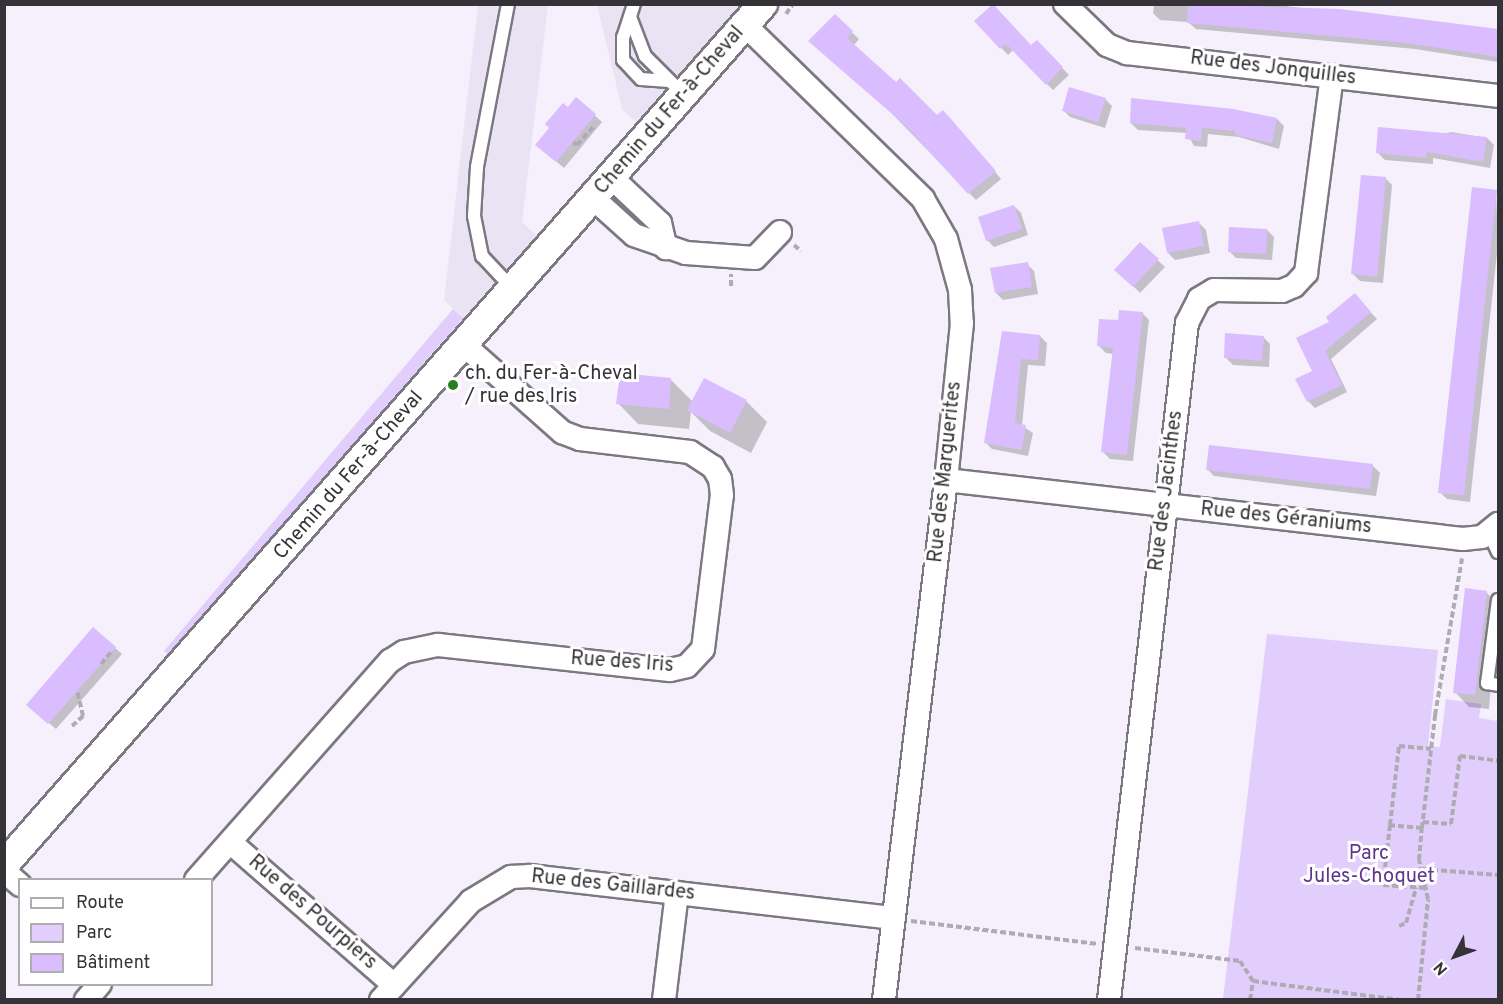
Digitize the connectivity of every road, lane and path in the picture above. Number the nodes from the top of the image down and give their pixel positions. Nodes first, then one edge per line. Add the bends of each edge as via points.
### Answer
1 (508, 4) edge
2 (626, 4) edge
3 (634, 4) edge
4 (1065, 4) edge
5 (754, 15) edge
6 (630, 20) junction
7 (1332, 76) junction
8 (677, 88) junction
9 (1498, 96) edge
10 (595, 125) dead end
11 (573, 142) dead end
12 (603, 188) junction
13 (780, 232) dead end
14 (513, 289) junction
15 (464, 345) junction
16 (946, 480) junction
17 (1165, 505) junction
18 (1492, 536) edge
19 (1462, 554) dead end
20 (1498, 600) edge
21 (112, 651) dead end
22 (101, 664) dead end
23 (1498, 685) edge
24 (77, 691) dead end
25 (72, 726) dead end
26 (1431, 749) junction
27 (1498, 761) edge
28 (1423, 822) junction
29 (1390, 825) junction
30 (1422, 828) junction
31 (230, 842) junction
32 (4, 865) edge
33 (1423, 869) junction
34 (4, 871) edge
35 (1498, 874) edge
36 (197, 878) edge
37 (18, 883) edge
38 (1416, 887) junction
39 (1426, 890) junction
40 (1435, 892) dead end
41 (677, 893) junction
42 (901, 919) junction
43 (1399, 926) dead end
44 (1101, 944) dead end
45 (1129, 947) dead end
46 (1253, 981) junction
47 (98, 986) edge
48 (387, 992) edge
49 (1374, 998) edge
50 (86, 999) edge
51 (664, 999) edge
52 (884, 999) edge
53 (1109, 999) edge
54 (1250, 999) edge
55 (1401, 999) edge
56 (1418, 999) edge

1 - 14 lane via 477,167 474,216 482,256
2 - 6 lane
3 - 6 lane
4 - 7 street, Rue des Jonquilles via 1118,51
5 - 8 street, Chemin du Fer-à-Cheval
5 - 16 street, Rue des Marguerites via 911,186 930,209 946,239 956,267 962,311
6 - 8 lane via 645,56
6 - 8 lane via 621,49 628,68 648,81
7 - 9 street, Rue des Jonquilles
7 - 17 street, Rue des Jacinthes via 1308,268 1289,290 1214,290 1195,304 1187,323
8 - 12 street, Chemin du Fer-à-Cheval
10 - 11 path via 577,145
12 - 13 street via 634,235 666,248 752,258
12 - 14 street, Chemin du Fer-à-Cheval
14 - 15 street, Chemin du Fer-à-Cheval
15 - 31 street, Rue des Iris via 562,432 580,439 690,452 713,467 722,495 703,649 687,666 670,670 438,645 412,649 390,662
15 - 32 street, Chemin du Fer-à-Cheval
16 - 17 street, Rue des Géraniums
16 - 42 street, Rue des Marguerites
17 - 18 street, Rue des Géraniums via 1463,539
17 - 53 street, Rue des Jacinthes
19 - 26 path
20 - 23 lane via 1487,683
21 - 22 path
24 - 25 path via 83,716
26 - 28 path
26 - 29 path via 1399,746
27 - 28 path via 1460,756 1451,824
28 - 30 path
29 - 30 path
29 - 38 path via 1383,885
30 - 33 path via 1419,860
31 - 36 street, Rue des Iris
31 - 48 street, Rue des Pourpiers
33 - 35 path
33 - 39 path
34 - 37 street
38 - 39 path
38 - 43 path via 1406,922
39 - 40 path
39 - 56 path
41 - 42 street, Rue des Gaillardes
41 - 48 street, Rue des Gaillardes via 511,877 471,901
41 - 51 street
42 - 44 path
42 - 52 street, Rue des Marguerites
45 - 46 path via 1240,961
46 - 49 path
46 - 54 path
47 - 50 street
49 - 55 path

